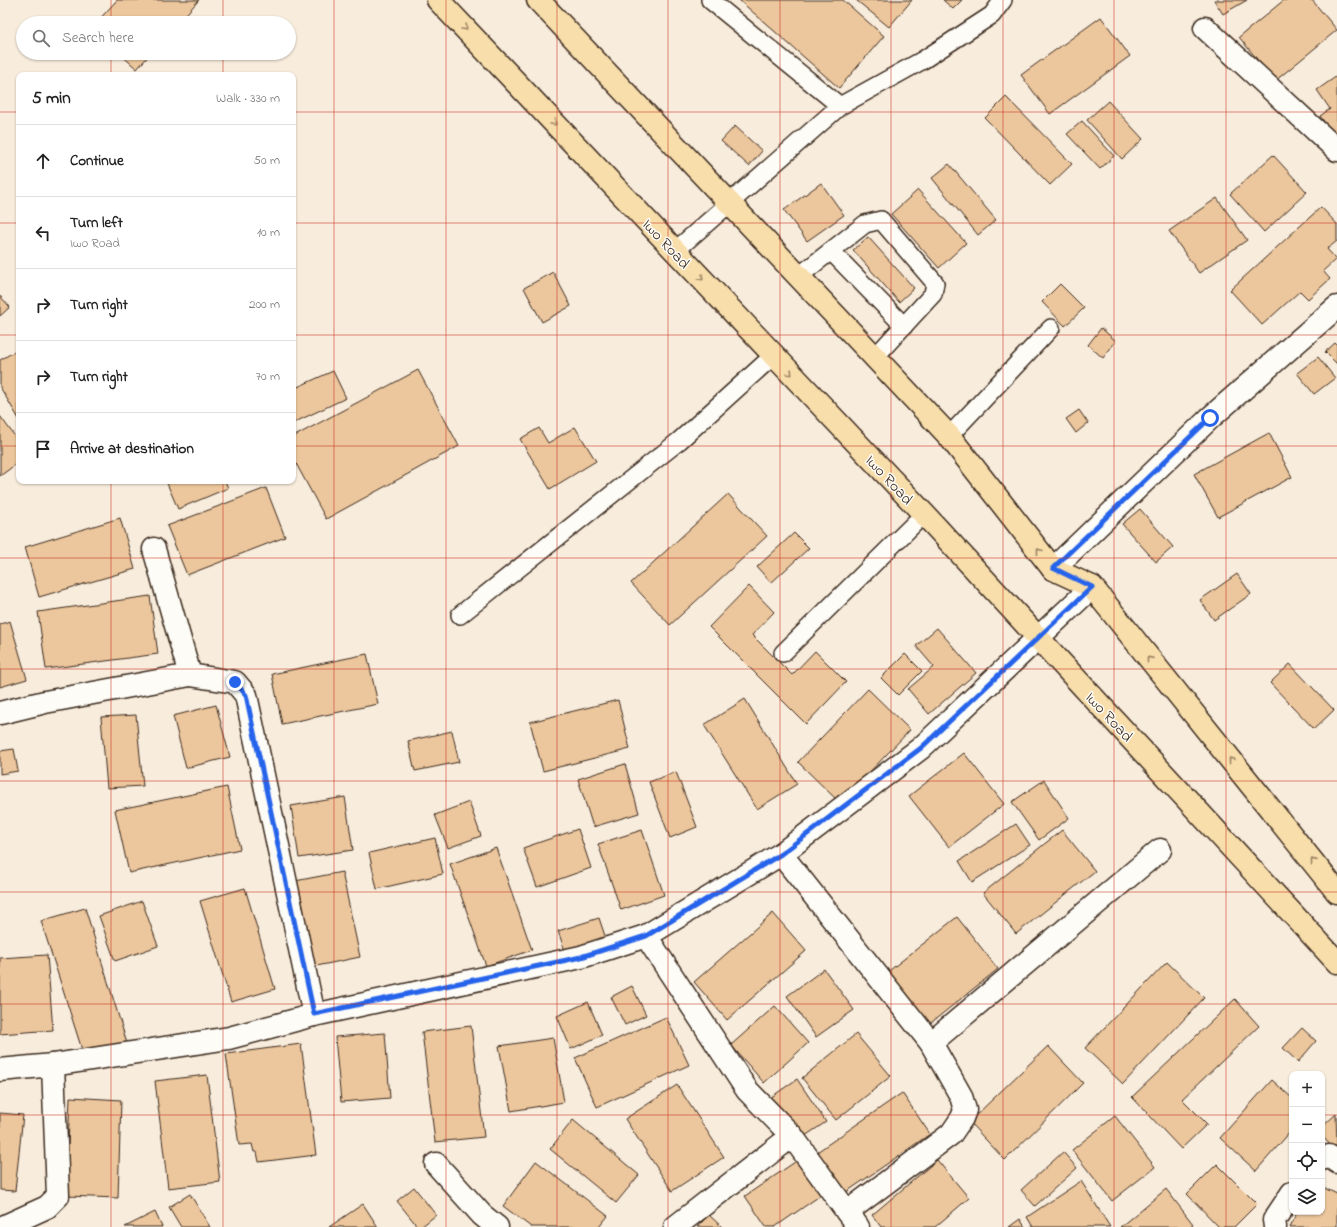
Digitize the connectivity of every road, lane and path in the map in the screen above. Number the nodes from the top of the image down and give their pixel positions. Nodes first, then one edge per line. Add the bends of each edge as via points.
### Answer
1 (438, 0) edge
2 (538, 0) edge
3 (710, 0) edge
4 (1003, 0) edge
5 (1205, 28) dead end
6 (840, 106) junction
7 (1337, 150) edge
8 (730, 203) junction
9 (675, 251) junction
10 (831, 251) junction
11 (798, 276) junction
12 (1337, 307) edge
13 (904, 326) junction
14 (1051, 328) dead end
15 (774, 355) junction
16 (875, 357) junction
17 (949, 436) junction
18 (924, 514) junction
19 (154, 549) dead end
20 (1053, 568) junction
21 (1092, 587) junction
22 (460, 615) dead end
23 (1038, 637) junction
24 (783, 653) dead end
25 (190, 675) junction
26 (0, 714) edge
27 (1160, 850) dead end
28 (781, 854) junction
29 (1337, 892) edge
30 (646, 936) junction
31 (1337, 962) edge
32 (314, 1014) junction
33 (931, 1043) junction
34 (53, 1065) junction
35 (0, 1070) edge
36 (792, 1136) junction
37 (1325, 1158) edge
38 (1337, 1162) edge
39 (436, 1164) dead end
40 (1289, 1198) edge
41 (853, 1220) edge
42 (3, 1227) edge
43 (497, 1227) edge
44 (675, 1227) edge
45 (1275, 1227) edge

1 -> 9 main road, Iwo Road
2 - 8 main road
3 - 6 lane
4 - 6 lane via 992,15 930,56
5 - 7 street
6 - 8 lane
8 - 9 lane
8 - 11 main road
9 -> 15 main road, Iwo Road
10 - 11 lane
10 - 13 lane
10 - 13 lane via 865,224 881,220 935,283 933,294
11 - 16 main road
12 - 20 street via 1210,418
13 - 16 lane
14 - 17 lane
15 -> 18 main road, Iwo Road
15 - 22 lane via 679,441
16 - 17 main road
20 -> 17 main road
18 - 23 main road, Iwo Road
18 - 24 lane
19 - 25 street
20 - 21 main road
21 - 23 street
29 -> 21 main road
23 - 28 street via 921,748
23 - 31 main road, Iwo Road
25 - 26 street via 45,702
25 - 32 street via 235,682 246,695
27 - 33 street
28 - 30 street
28 - 33 street
30 - 32 street via 581,957
30 - 36 street via 747,1090
32 - 34 street via 229,1038
33 - 41 street via 961,1096 965,1110 962,1118 951,1134
34 - 35 street
34 - 42 street via 58,1196 47,1207
36 - 41 street
36 - 44 street
37 - 38 street via 1328,1156
39 - 43 street via 482,1215
40 - 45 street via 1274,1220

